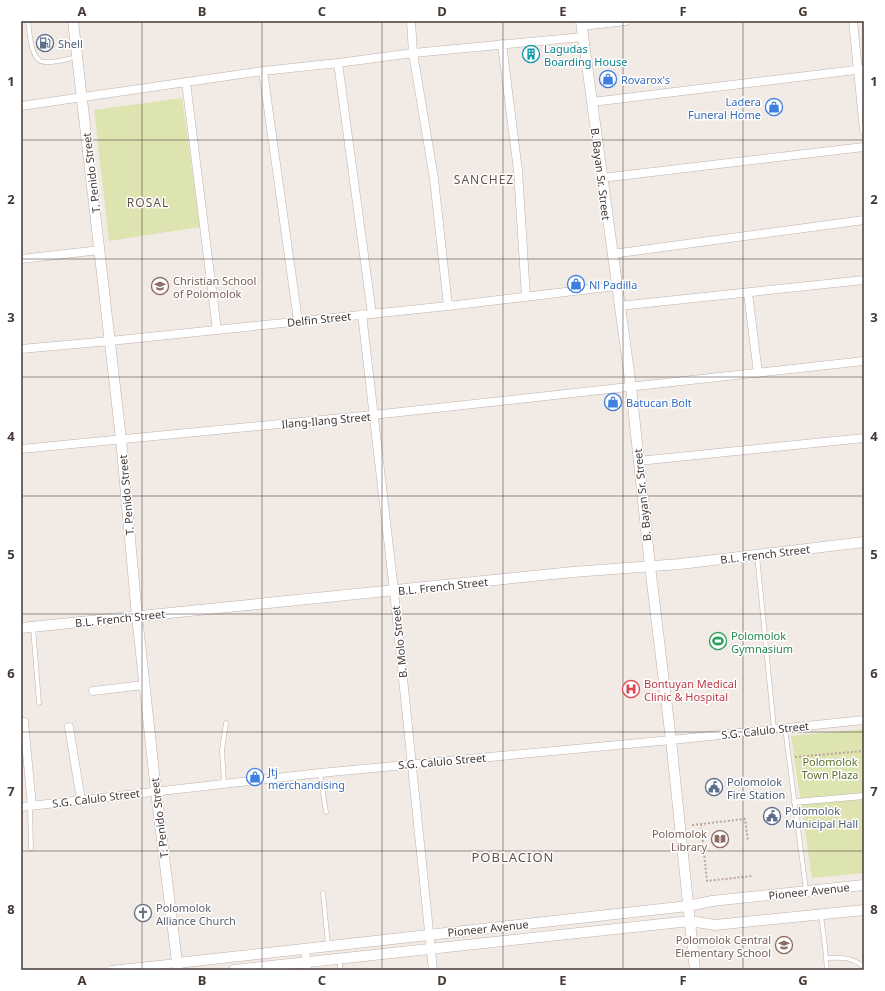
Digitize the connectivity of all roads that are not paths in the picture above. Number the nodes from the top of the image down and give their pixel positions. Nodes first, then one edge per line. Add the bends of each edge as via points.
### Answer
1 (28, 21) edge
2 (73, 21) edge
3 (411, 21) edge
4 (626, 21) edge
5 (853, 21) edge
6 (582, 28) edge
7 (502, 44) junction
8 (413, 53) junction
9 (77, 57) junction
10 (338, 63) junction
11 (861, 70) edge
12 (263, 71) junction
13 (186, 82) junction
14 (82, 97) junction
15 (592, 102) junction
16 (21, 106) edge
17 (864, 130) edge
18 (864, 147) edge
19 (602, 178) junction
20 (864, 220) edge
21 (100, 250) junction
22 (612, 254) junction
23 (21, 259) edge
24 (864, 280) edge
25 (616, 286) junction
26 (748, 293) junction
27 (526, 297) junction
28 (448, 306) junction
29 (619, 306) junction
30 (362, 314) junction
31 (372, 314) junction
32 (298, 321) junction
33 (217, 330) junction
34 (110, 341) junction
35 (21, 349) edge
36 (864, 361) edge
37 (758, 373) junction
38 (631, 387) junction
39 (373, 415) junction
40 (864, 438) edge
41 (121, 439) junction
42 (21, 449) edge
43 (638, 461) junction
44 (864, 542) edge
45 (757, 554) junction
46 (650, 566) junction
47 (394, 591) junction
48 (137, 616) junction
49 (33, 627) junction
50 (21, 628) edge
51 (144, 685) junction
52 (93, 691) dead end
53 (39, 702) dead end
54 (864, 720) edge
55 (24, 722) dead end
56 (226, 723) dead end
57 (69, 727) dead end
58 (785, 728) junction
59 (774, 729) junction
60 (671, 740) junction
61 (412, 763) junction
62 (320, 773) junction
63 (224, 784) junction
64 (156, 791) junction
65 (864, 796) edge
66 (81, 800) junction
67 (794, 802) junction
68 (31, 806) junction
69 (21, 807) edge
70 (326, 812) dead end
71 (31, 848) dead end
72 (864, 885) edge
73 (806, 891) junction
74 (323, 894) dead end
75 (688, 906) junction
76 (864, 910) edge
77 (820, 914) junction
78 (564, 920) junction
79 (690, 920) junction
80 (429, 934) junction
81 (566, 934) junction
82 (328, 946) junction
83 (305, 948) junction
84 (431, 949) junction
85 (340, 958) junction
86 (826, 958) junction
87 (177, 966) edge
88 (306, 966) edge
89 (864, 967) edge
90 (111, 970) edge
91 (234, 970) edge
92 (340, 970) edge
93 (433, 970) edge
94 (695, 970) edge
95 (827, 970) edge

1 - 9 lane via 31,46 37,59 46,62
2 - 9 street, T. Penido Street
3 - 8 street
4 - 6 street
5 - 11 street
6 - 7 street
6 - 15 street, B. Bayan Sr. Street
7 - 8 street
7 - 27 street via 518,171
8 - 10 street
8 - 28 street via 434,179
9 - 14 street, T. Penido Street
10 - 12 street
10 - 31 street
11 - 15 street
11 - 17 street
12 - 13 street
12 - 32 street
13 - 14 street
13 - 33 street
14 - 16 street
14 - 21 street, T. Penido Street
15 - 19 street, B. Bayan Sr. Street
18 - 19 street
19 - 22 street, B. Bayan Sr. Street
20 - 22 street
21 - 23 street
21 - 34 street, T. Penido Street
22 - 25 street, B. Bayan Sr. Street
24 - 26 street
25 - 27 street, Delfin Street
25 - 29 street, B. Bayan Sr. Street
26 - 29 street
26 - 37 street
27 - 28 street, Delfin Street
28 - 31 street, Delfin Street
29 - 38 street, B. Bayan Sr. Street
30 - 31 street, Delfin Street
30 - 32 street, Delfin Street
30 - 39 street, B. Molo Street
32 - 33 street, Delfin Street
33 - 34 street, Delfin Street
34 - 35 street, Delfin Street
34 - 41 street, T. Penido Street
36 - 37 street, Ilang-Ilang Street
37 - 38 street, Ilang-Ilang Street
38 - 39 street, Ilang-Ilang Street
38 - 43 street, B. Bayan Sr. Street
39 - 41 street, Ilang-Ilang Street
39 - 47 street, B. Molo Street
40 - 43 street
41 - 42 street, Ilang-Ilang Street
41 - 48 street, T. Penido Street
43 - 46 street, B. Bayan Sr. Street
44 - 45 street, B.L. French Street
45 - 46 street, B.L. French Street
45 - 59 lane
46 - 47 street, B.L. French Street
46 - 60 street, B. Bayan Sr. Street
47 - 48 street, B.L. French Street
47 - 61 street, B. Molo Street
48 - 49 street, B.L. French Street
48 - 51 street, T. Penido Street
49 - 50 street, B.L. French Street
49 - 53 lane
51 - 52 street
51 - 64 street, T. Penido Street
54 - 58 street, S.G. Calulo Street
55 - 68 street
56 - 63 lane via 222,750
57 - 66 street
58 - 59 street, S.G. Calulo Street
58 - 67 lane
59 - 60 street, S.G. Calulo Street
60 - 61 street, S.G. Calulo Street
60 - 75 street, B. Bayan Sr. Street
61 - 62 street, S.G. Calulo Street
61 - 80 street, B. Molo Street
62 - 63 street, S.G. Calulo Street
62 - 70 lane
63 - 64 street, S.G. Calulo Street
64 - 66 street, S.G. Calulo Street
64 - 87 street, T. Penido Street
65 - 67 street
66 - 68 street, S.G. Calulo Street
67 - 73 lane
68 - 69 street, S.G. Calulo Street
68 - 71 lane
72 - 73 street, Pioneer Avenue
73 - 75 street, Pioneer Avenue
74 - 82 lane
75 - 78 street, Pioneer Avenue
75 - 79 street, B. Bayan Sr. Street
76 - 77 street, Pioneer Avenue
77 - 79 street, Pioneer Avenue via 715,924
77 - 86 lane
78 - 80 street, Pioneer Avenue
78 - 81 street
79 - 81 street, Pioneer Avenue
79 - 94 street, B. Bayan Sr. Street
80 - 82 street, Pioneer Avenue
80 - 84 street, B. Molo Street
81 - 84 street, Pioneer Avenue
82 - 83 street, Pioneer Avenue
83 - 87 street, Pioneer Avenue
83 - 88 street
84 - 85 street, Pioneer Avenue
84 - 93 street, B. Molo Street
85 - 88 street, Pioneer Avenue
85 - 92 lane
86 - 89 lane via 843,957
86 - 95 lane
87 - 90 street, Pioneer Avenue
88 - 91 street, Pioneer Avenue

